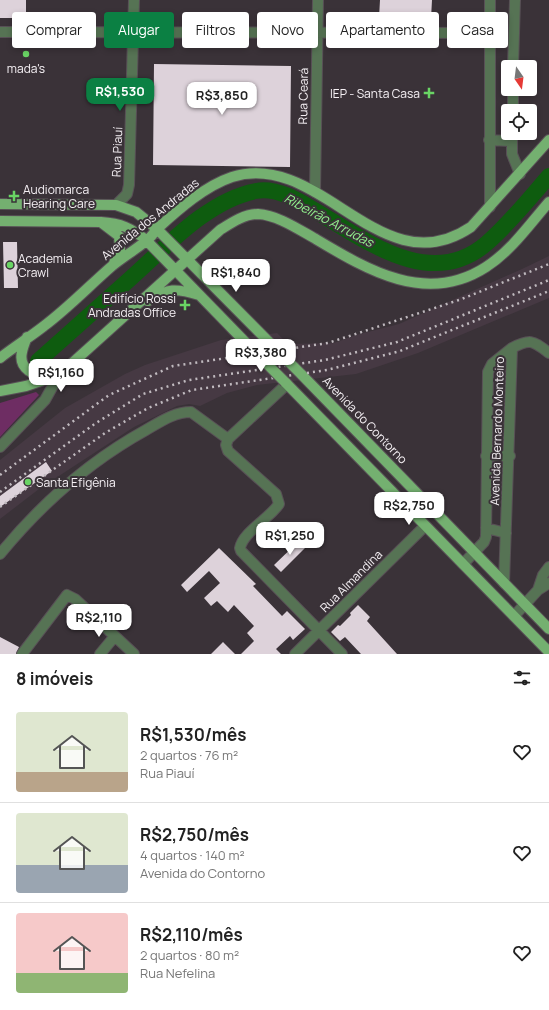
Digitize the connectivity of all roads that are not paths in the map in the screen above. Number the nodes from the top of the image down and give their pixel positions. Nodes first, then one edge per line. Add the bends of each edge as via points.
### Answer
1 (134, 0) edge
2 (318, 0) edge
3 (490, 0) edge
4 (515, 0) edge
5 (134, 12) edge
6 (318, 12) edge
7 (490, 12) edge
8 (0, 32) edge
9 (104, 32) edge
10 (174, 32) edge
11 (257, 33) edge
12 (318, 33) edge
13 (447, 33) edge
14 (133, 48) edge
15 (317, 48) edge
16 (490, 48) edge
17 (513, 60) edge
18 (501, 138) edge
19 (490, 140) junction
20 (512, 140) edge
21 (549, 140) edge
22 (520, 174) junction
23 (315, 192) junction
24 (549, 202) edge
25 (0, 204) edge
26 (116, 205) junction
27 (490, 207) junction
28 (0, 221) edge
29 (101, 222) junction
30 (159, 230) junction
31 (148, 243) junction
32 (184, 256) junction
33 (113, 266) junction
34 (172, 267) junction
35 (200, 296) junction
36 (135, 307) junction
37 (27, 337) junction
38 (512, 348) junction
39 (549, 354) edge
40 (0, 358) edge
41 (58, 375) junction
42 (286, 383) junction
43 (0, 391) edge
44 (228, 439) junction
45 (0, 447) edge
46 (486, 456) junction
47 (510, 456) junction
48 (425, 526) junction
49 (486, 528) junction
50 (506, 533) junction
51 (475, 552) junction
52 (0, 554) edge
53 (463, 564) junction
54 (549, 567) edge
55 (549, 582) edge
56 (504, 583) junction
57 (538, 590) junction
58 (525, 605) junction
59 (514, 616) junction
60 (549, 629) edge
61 (319, 630) junction
62 (115, 636) junction
63 (549, 652) edge
64 (22, 654) edge
65 (100, 654) edge
66 (134, 654) edge
67 (295, 654) edge
68 (342, 654) edge

1 - 5 street, Rua Piauí
2 - 6 street, Rua Ceará
3 - 7 street
4 - 17 street
8 - 9 street
10 - 11 street
12 - 13 street
14 - 26 street, Rua Piauí via 128,194
15 - 23 street, Rua Ceará
16 - 19 street
18 - 19 street
19 - 27 street
20 - 22 street via 512,154
21 - 22 main road, Avenida dos Andradas
22 - 27 main road, Avenida dos Andradas
23 - 27 main road, Avenida dos Andradas via 355,218 396,238 423,243 436,243 461,234
23 - 30 main road, Avenida dos Andradas via 292,179 267,173 232,177 187,203
24 - 32 main road via 500,258 471,275 440,284 411,283 383,275 298,229 271,216 258,214 246,216 224,227
25 - 26 main road, Avenida do Contorno
26 - 30 main road, Avenida do Contorno via 136,212
28 - 29 main road
29 - 31 main road via 125,226
29 - 33 main road via 119,236 120,250
30 - 31 main road, Avenida dos Andradas
30 - 32 main road, Avenida do Contorno
31 - 33 main road, Avenida dos Andradas via 139,245
31 - 34 main road
32 - 34 main road
32 - 51 main road, Avenida do Contorno, bridge
33 - 37 main road, Avenida dos Andradas via 44,327
34 - 35 main road
34 - 36 main road
35 - 36 main road via 173,289
35 - 42 main road, bridge
36 - 41 main road
37 - 40 main road, Avenida dos Andradas
37 - 41 main road via 21,354 24,365 30,372 40,376
38 - 39 street via 530,341
38 - 46 street, Avenida Bernardo Monteiro via 492,364 488,372
38 - 47 street, Avenida Bernardo Monteiro
41 - 43 main road via 26,386
41 - 45 street via 45,400
42 - 44 street
42 - 48 main road
44 - 52 street via 191,412 164,420 122,444 65,485
44 - 61 street via 228,451 276,494 279,504 243,540 240,548 243,554
46 - 47 street
46 - 49 street, Avenida Bernardo Monteiro
47 - 50 street, Avenida Bernardo Monteiro
48 - 53 main road
48 - 61 street, Rua Almandina
49 - 50 street
49 - 51 street, Avenida Bernardo Monteiro via 486,540
50 - 56 street, Avenida Bernardo Monteiro
51 - 53 street, Avenida Bernardo Monteiro
51 - 56 main road, Avenida do Contorno
53 - 59 main road
54 - 57 street
55 - 57 street
56 - 58 main road, Avenida do Contorno
57 - 58 street
58 - 59 street
58 - 60 main road, Avenida do Contorno
59 - 63 main road
61 - 67 street, Rua Almandina
61 - 68 street
62 - 64 street via 75,599 67,596
62 - 65 street
62 - 66 street

